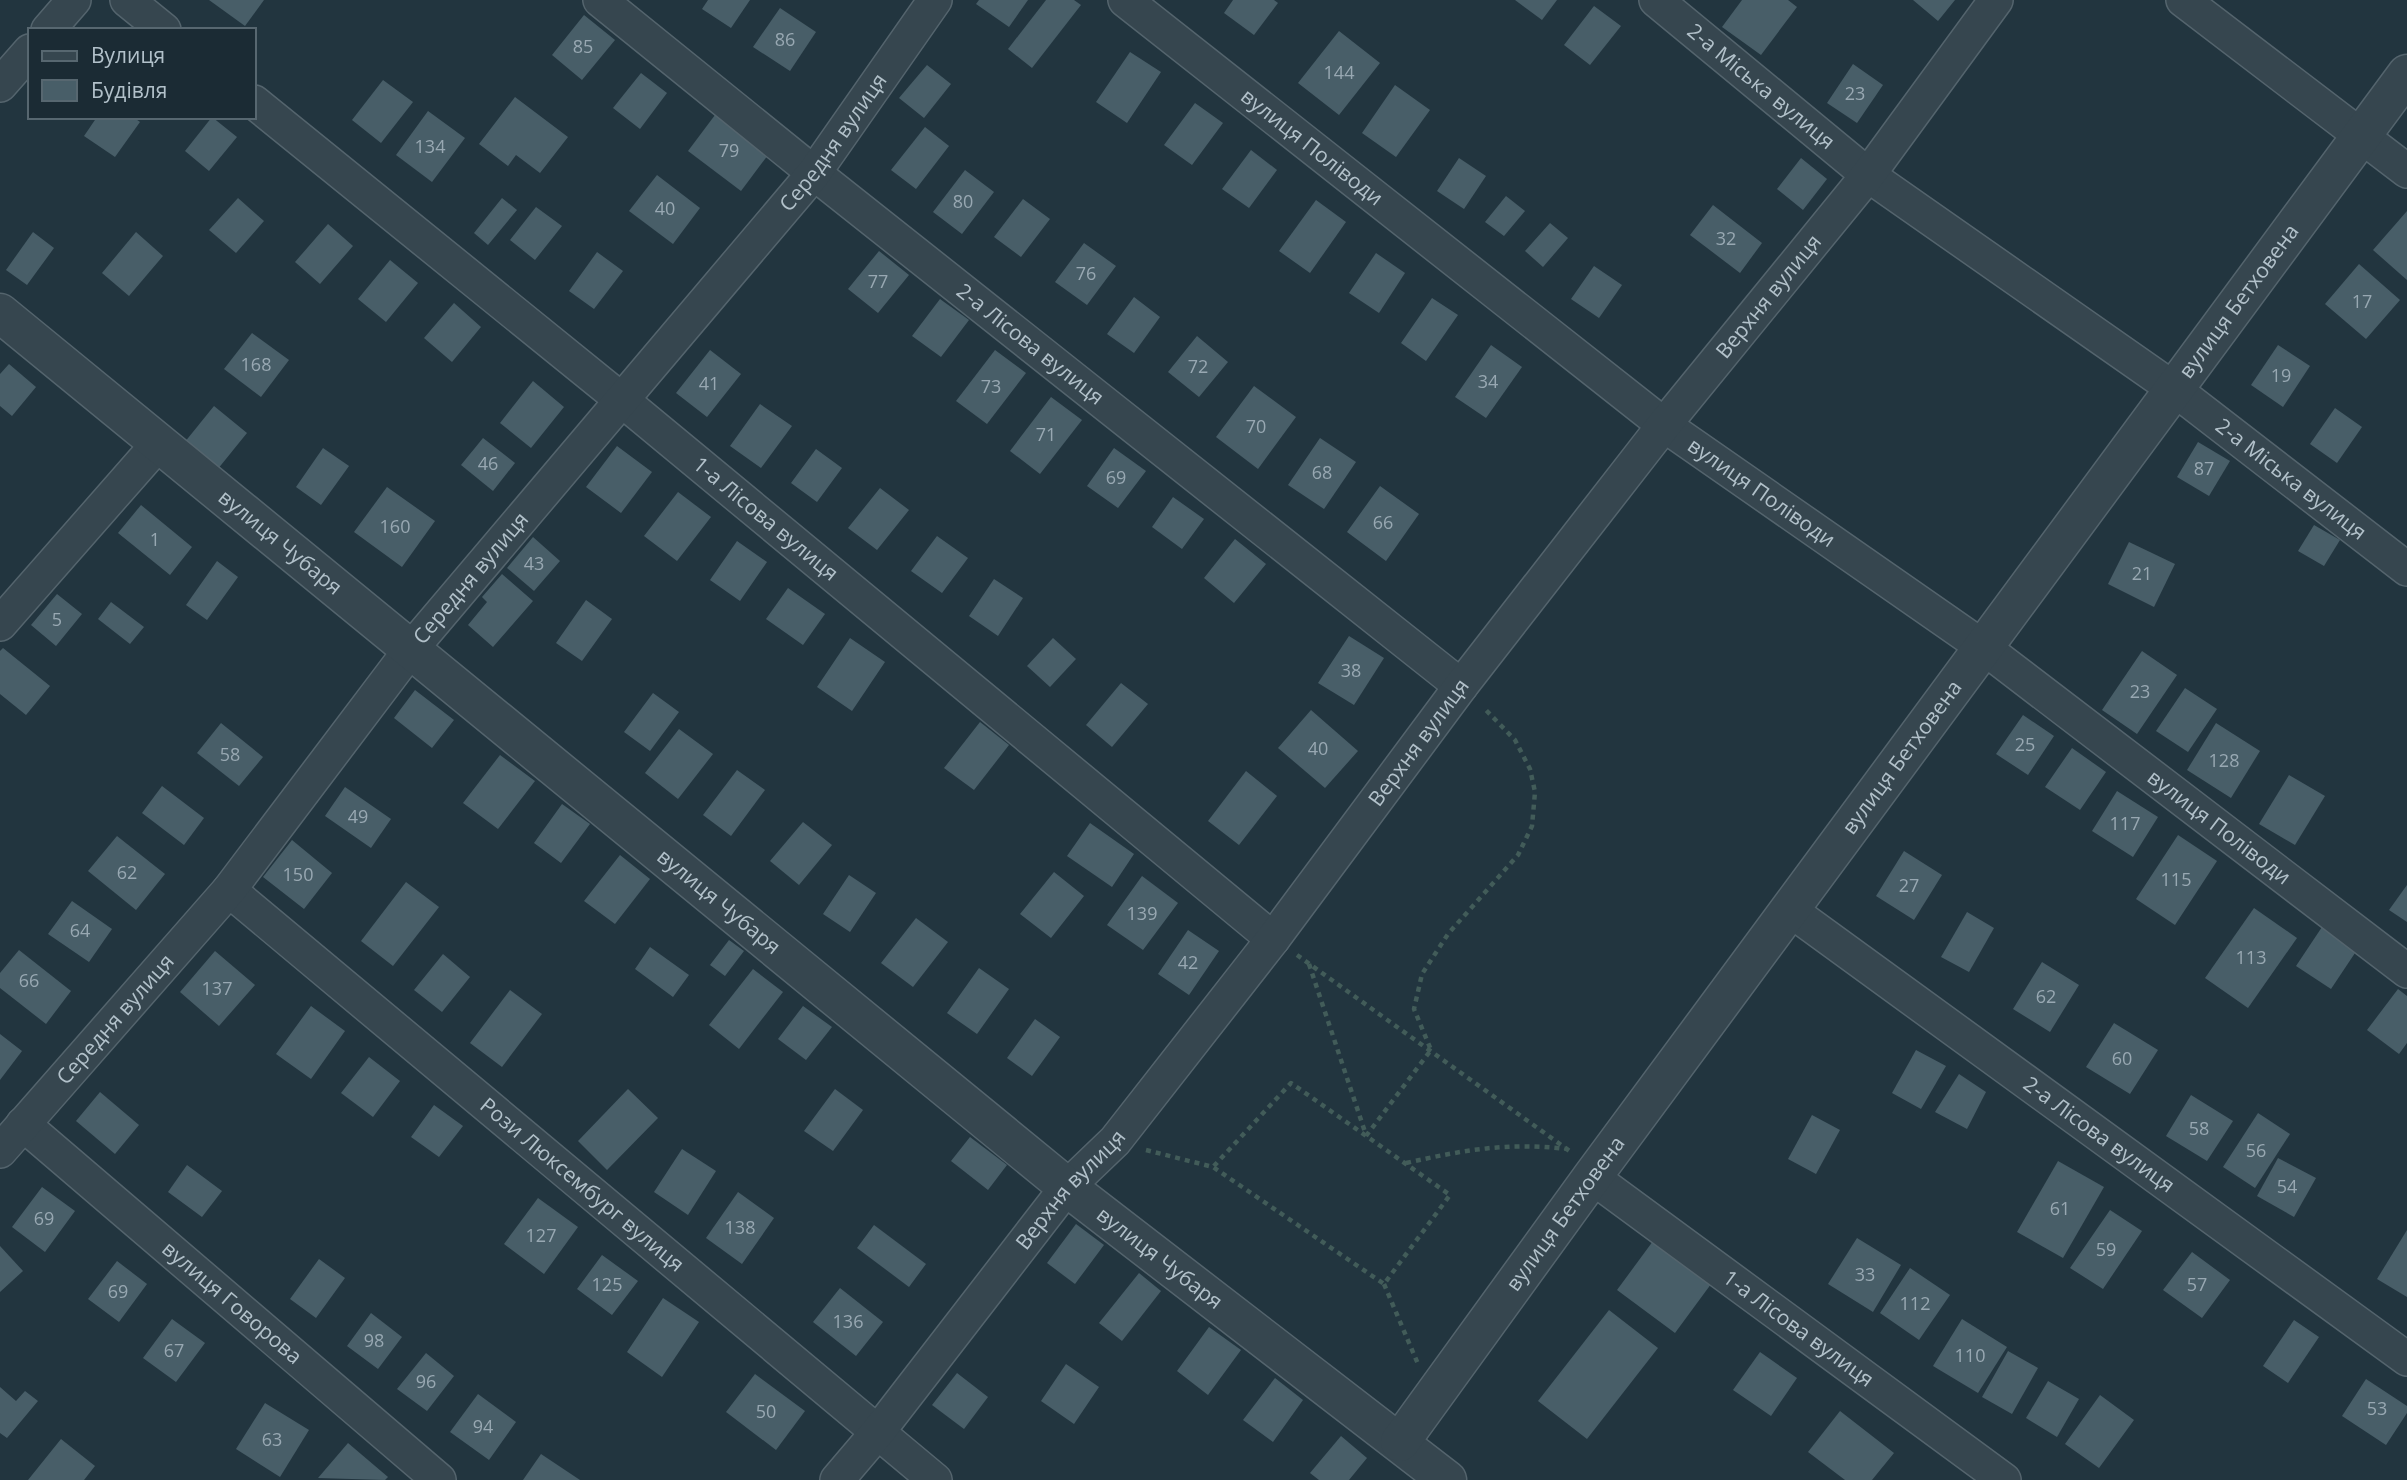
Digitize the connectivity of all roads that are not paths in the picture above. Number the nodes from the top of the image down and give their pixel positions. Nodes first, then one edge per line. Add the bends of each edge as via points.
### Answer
1 (74, 0) edge
2 (127, 0) edge
3 (600, 0) edge
4 (935, 0) edge
5 (1125, 0) edge
6 (1656, 0) edge
7 (1996, 0) edge
8 (2183, 0) edge
9 (50, 28) edge
10 (162, 28) edge
11 (28, 53) edge
12 (2407, 74) edge
13 (0, 85) edge
14 (256, 104) edge
15 (2361, 136) junction
16 (2407, 171) edge
17 (814, 173) junction
18 (1868, 175) junction
19 (0, 313) edge
20 (2174, 389) junction
21 (622, 401) junction
22 (1664, 425) junction
23 (159, 443) junction
24 (2407, 569) edge
25 (0, 624) edge
26 (1983, 647) junction
27 (411, 649) junction
28 (1461, 686) junction
29 (229, 890) junction
30 (1790, 910) junction
31 (1273, 939) junction
32 (2407, 971) edge
33 (23, 1124) junction
34 (0, 1151) edge
35 (1581, 1163) junction
36 (1067, 1187) junction
37 (2407, 1359) edge
38 (877, 1433) junction
39 (1399, 1443) junction
40 (439, 1480) edge
41 (837, 1480) edge
42 (935, 1480) edge
43 (1447, 1480) edge
44 (2004, 1480) edge

1 - 9 street
2 - 10 street
3 - 17 street, 2-а Лісова вулиця
4 - 17 street, Середня вулиця
5 - 22 street, вулиця Поліводи
6 - 18 street, 2-а Міська вулиця
7 - 18 street, Верхня вулиця
8 - 15 street
11 - 13 street
12 - 15 street, вулиця Бетховена
14 - 21 street, 1-а Лісова вулиця
15 - 16 street
15 - 20 street, вулиця Бетховена
17 - 21 street, Середня вулиця
17 - 28 street, 2-а Лісова вулиця
18 - 20 street, 2-а Міська вулиця
18 - 22 street, Верхня вулиця
19 - 23 street, вулиця Чубаря
20 - 24 street, 2-а Міська вулиця
20 - 26 street, вулиця Бетховена
21 - 27 street, Середня вулиця
21 - 31 street, 1-а Лісова вулиця
22 - 26 street, вулиця Поліводи
22 - 28 street, Верхня вулиця
23 - 25 street
23 - 27 street, вулиця Чубаря
26 - 30 street, вулиця Бетховена
26 - 32 street, вулиця Поліводи
27 - 29 street, Середня вулиця
27 - 36 street, вулиця Чубаря
28 - 31 street, Верхня вулиця
29 - 33 street, Середня вулиця
29 - 38 street, Рози Люксембург вулиця
30 - 35 street, вулиця Бетховена
30 - 37 street, 2-а Лісова вулиця
31 - 36 street, Верхня вулиця via 1115,1142
33 - 34 street, Середня вулиця
33 - 40 street, вулиця Говорова
35 - 39 street, вулиця Бетховена
35 - 44 street, 1-а Лісова вулиця
36 - 38 street, Верхня вулиця
36 - 39 street, вулиця Чубаря
38 - 41 street, Верхня вулиця
38 - 42 street, Рози Люксембург вулиця
39 - 43 street, вулиця Чубаря

